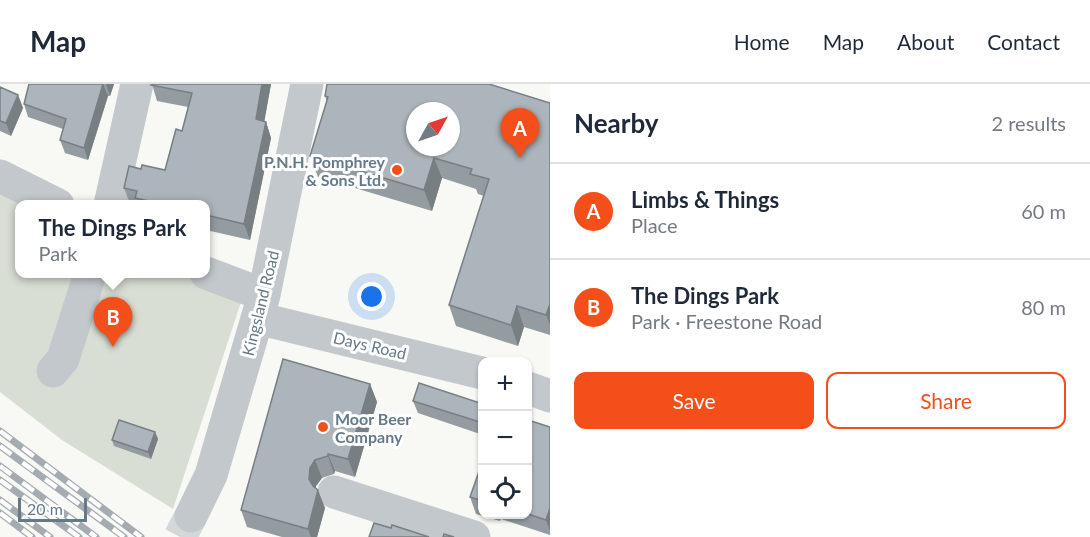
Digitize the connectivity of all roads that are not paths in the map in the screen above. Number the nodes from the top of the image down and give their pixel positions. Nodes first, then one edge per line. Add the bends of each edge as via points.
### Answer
1 (137, 84) edge
2 (307, 84) edge
3 (0, 176) edge
4 (50, 200) edge
5 (111, 200) edge
6 (210, 275) edge
7 (88, 278) edge
8 (261, 307) junction
9 (53, 371) dead end
10 (478, 372) edge
11 (532, 389) edge
12 (550, 396) edge
13 (334, 492) dead end
14 (191, 516) tunnel mouth
15 (474, 537) edge

1 - 5 street
2 - 8 street, Kingsland Road
3 - 4 street
6 - 8 street, Days Road
7 - 9 street via 63,359
8 - 10 street, Days Road
8 - 14 street, Kingsland Road via 211,475
11 - 12 street
13 - 15 street

